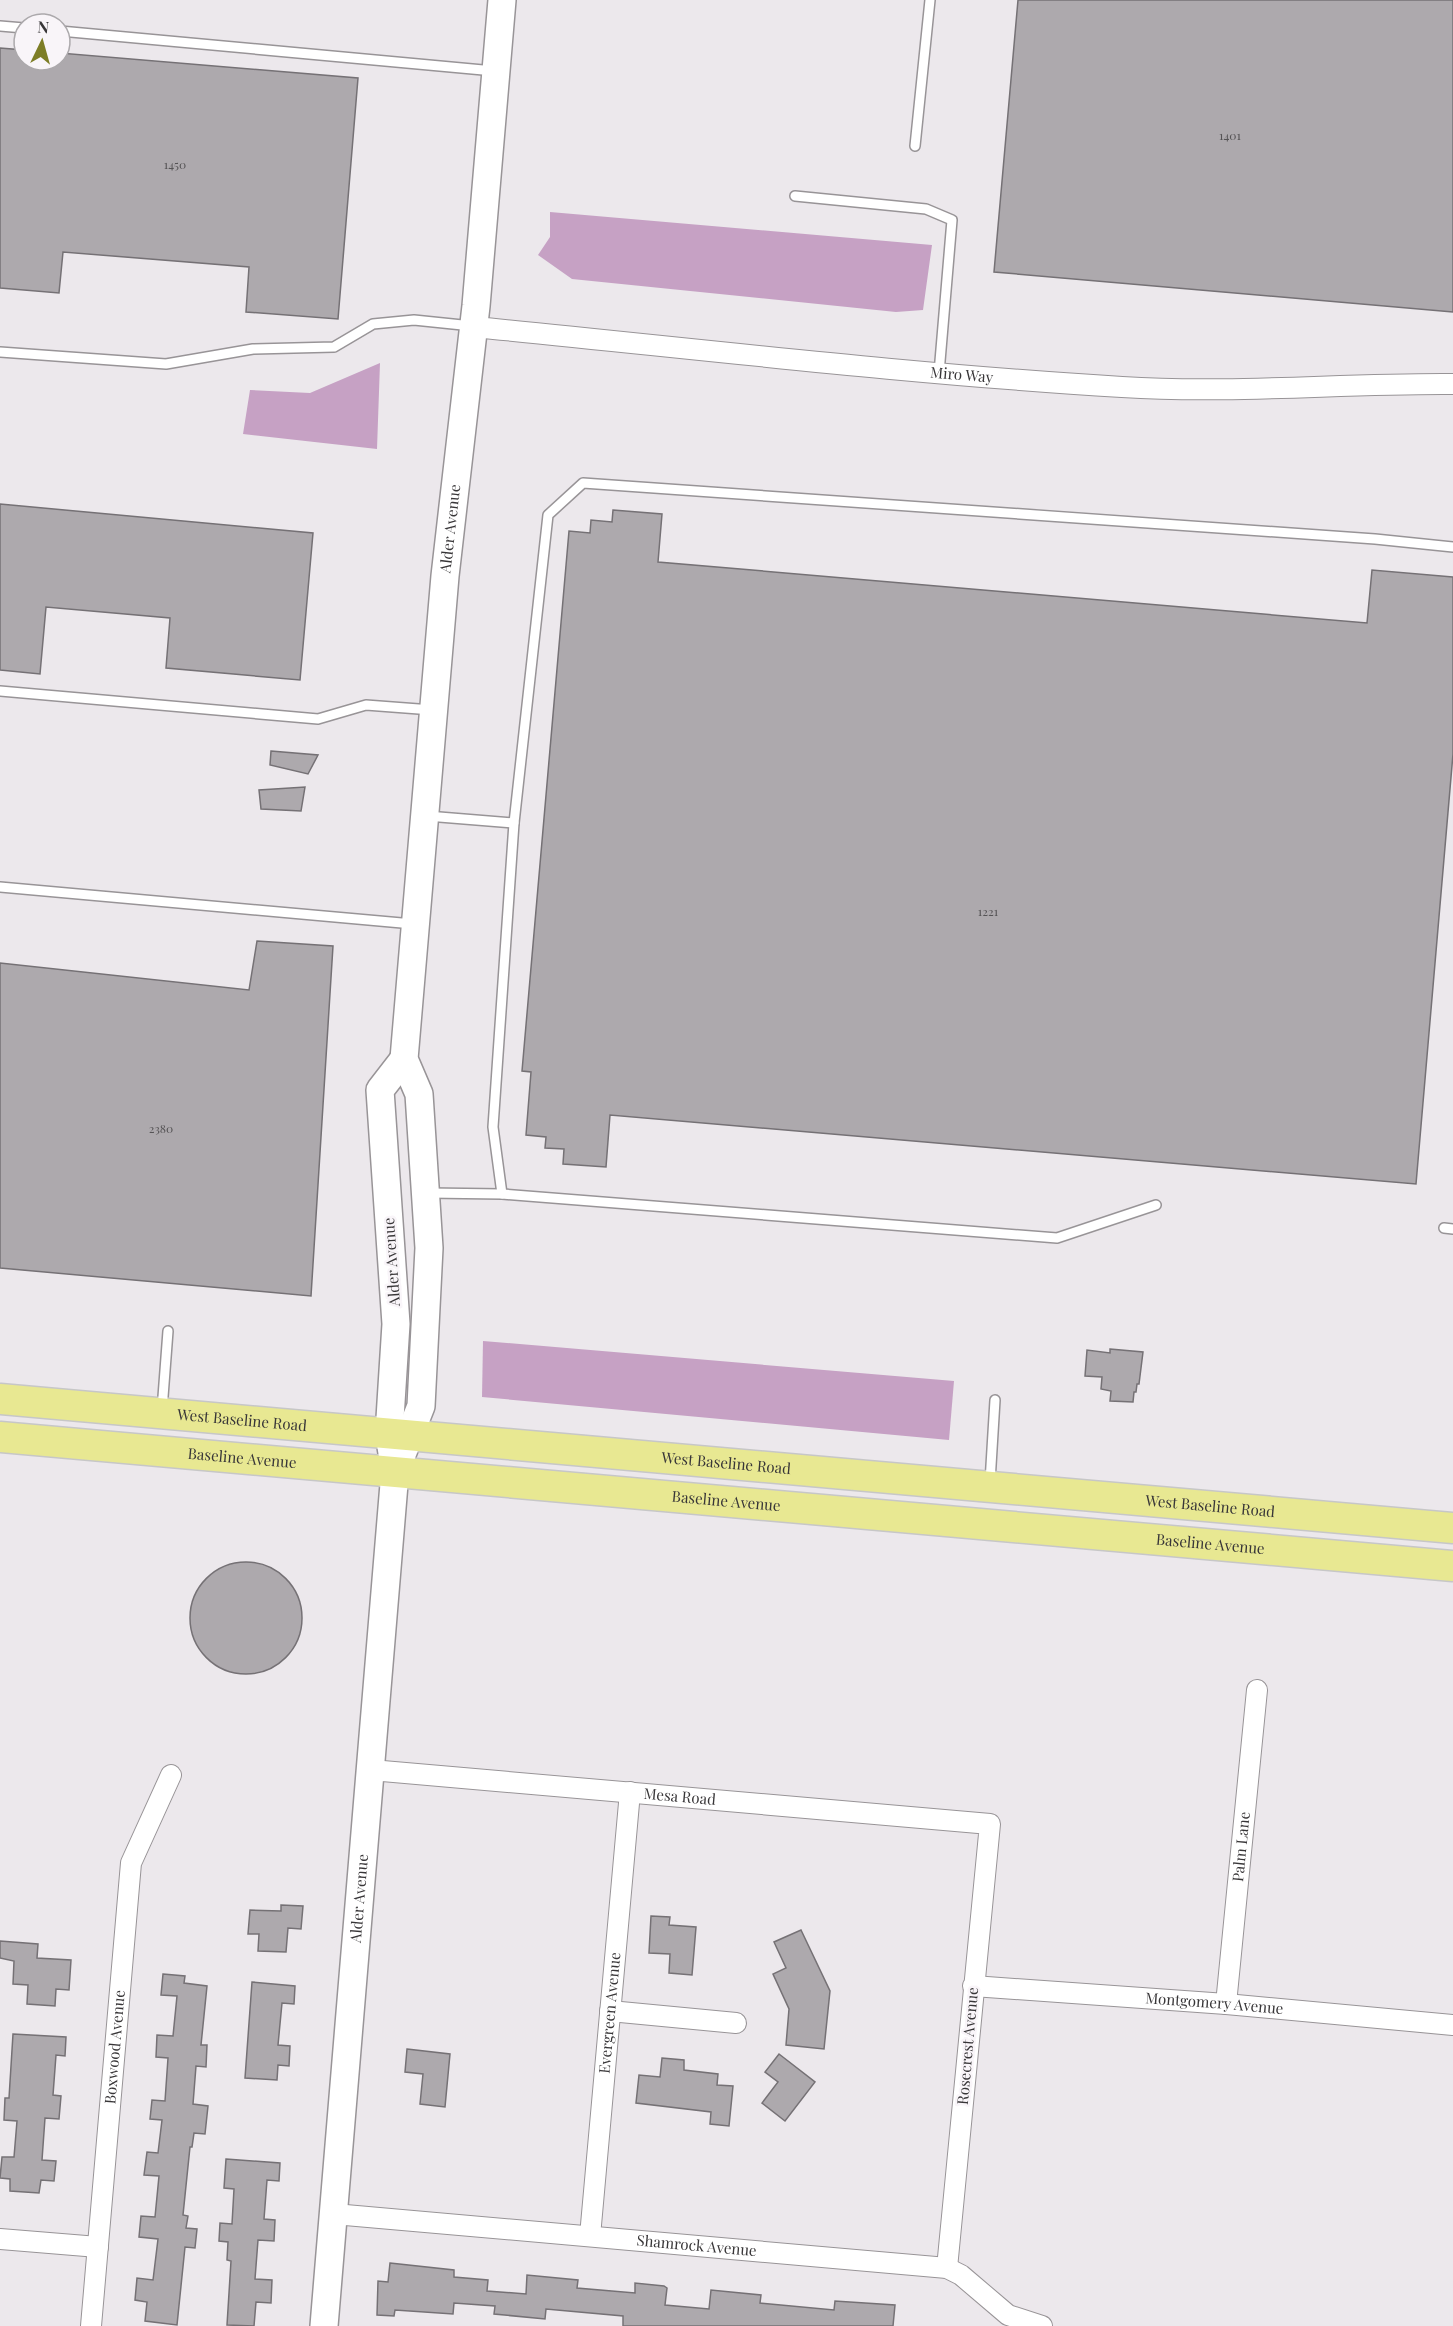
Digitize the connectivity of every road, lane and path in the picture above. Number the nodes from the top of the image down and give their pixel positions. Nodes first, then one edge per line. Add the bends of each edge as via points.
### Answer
1 (502, 0) edge
2 (930, 0) edge
3 (72, 32) edge
4 (496, 71) junction
5 (915, 146) dead end
6 (795, 196) dead end
7 (474, 327) junction
8 (0, 352) edge
9 (939, 373) junction
10 (1453, 384) edge
11 (1453, 546) edge
12 (0, 691) edge
13 (434, 710) junction
14 (425, 816) junction
15 (514, 823) junction
16 (0, 887) edge
17 (416, 924) junction
18 (404, 1059) junction
19 (426, 1193) junction
20 (502, 1194) junction
21 (1156, 1205) dead end
22 (168, 1331) dead end
23 (0, 1400) edge
24 (995, 1400) dead end
25 (161, 1414) junction
26 (399, 1436) junction
27 (0, 1437) edge
28 (395, 1472) junction
29 (990, 1489) junction
30 (1453, 1528) edge
31 (1453, 1566) edge
32 (1257, 1690) dead end
33 (371, 1770) junction
34 (171, 1775) dead end
35 (630, 1792) junction
36 (990, 1824) joint
37 (973, 1986) junction
38 (1226, 2004) junction
39 (610, 2011) junction
40 (736, 2023) dead end
41 (1453, 2025) edge
42 (334, 2214) junction
43 (590, 2236) junction
44 (0, 2239) edge
45 (98, 2247) junction
46 (947, 2268) junction
47 (91, 2326) edge
48 (324, 2326) edge
49 (1042, 2326) edge

1 - 4 main road, Alder Avenue
2 - 5 lane
3 - 4 lane
4 - 7 main road, Alder Avenue
6 - 9 lane via 926,209 952,220
7 - 8 lane via 414,320 373,324 334,347 253,349 166,364
7 - 9 street, Miro Way
7 - 13 main road, Alder Avenue
9 - 10 street, Miro Way via 1220,390
11 - 15 lane via 583,483 548,515
12 - 13 lane via 318,719 366,705
13 - 14 main road, Alder Avenue
14 - 15 lane
14 - 17 main road, Alder Avenue
15 - 20 lane via 494,1127
16 - 17 lane
17 - 18 main road, Alder Avenue
18 - 19 main road, Alder Avenue via 419,1094
18 - 26 main road, Alder Avenue via 380,1090 396,1324
19 - 20 lane
19 - 26 main road, Alder Avenue via 429,1248 421,1406
20 - 21 lane via 1057,1238
22 - 25 lane
23 - 25 main road, West Baseline Road
24 - 29 lane
25 - 26 main road, West Baseline Road
26 - 28 main road, Alder Avenue
26 - 29 main road, West Baseline Road
27 - 28 main road, Baseline Avenue
28 - 31 main road, Baseline Avenue
28 - 33 main road, Alder Avenue
29 - 30 main road, West Baseline Road
32 - 38 street, Palm Lane
33 - 35 street, Mesa Road
33 - 42 main road, Alder Avenue
34 - 45 street, Boxwood Avenue via 131,1863
35 - 36 street, Mesa Road
35 - 39 street, Evergreen Avenue
36 - 37 street, Rosecrest Avenue
37 - 38 street, Montgomery Avenue
37 - 46 street, Rosecrest Avenue
38 - 41 street, Montgomery Avenue
39 - 40 street
39 - 43 street, Evergreen Avenue
42 - 43 street, Shamrock Avenue
42 - 48 main road, Alder Avenue
43 - 46 street, Shamrock Avenue
44 - 45 street
45 - 47 street, Boxwood Avenue
46 - 49 street, Shamrock Avenue via 1008,2315

